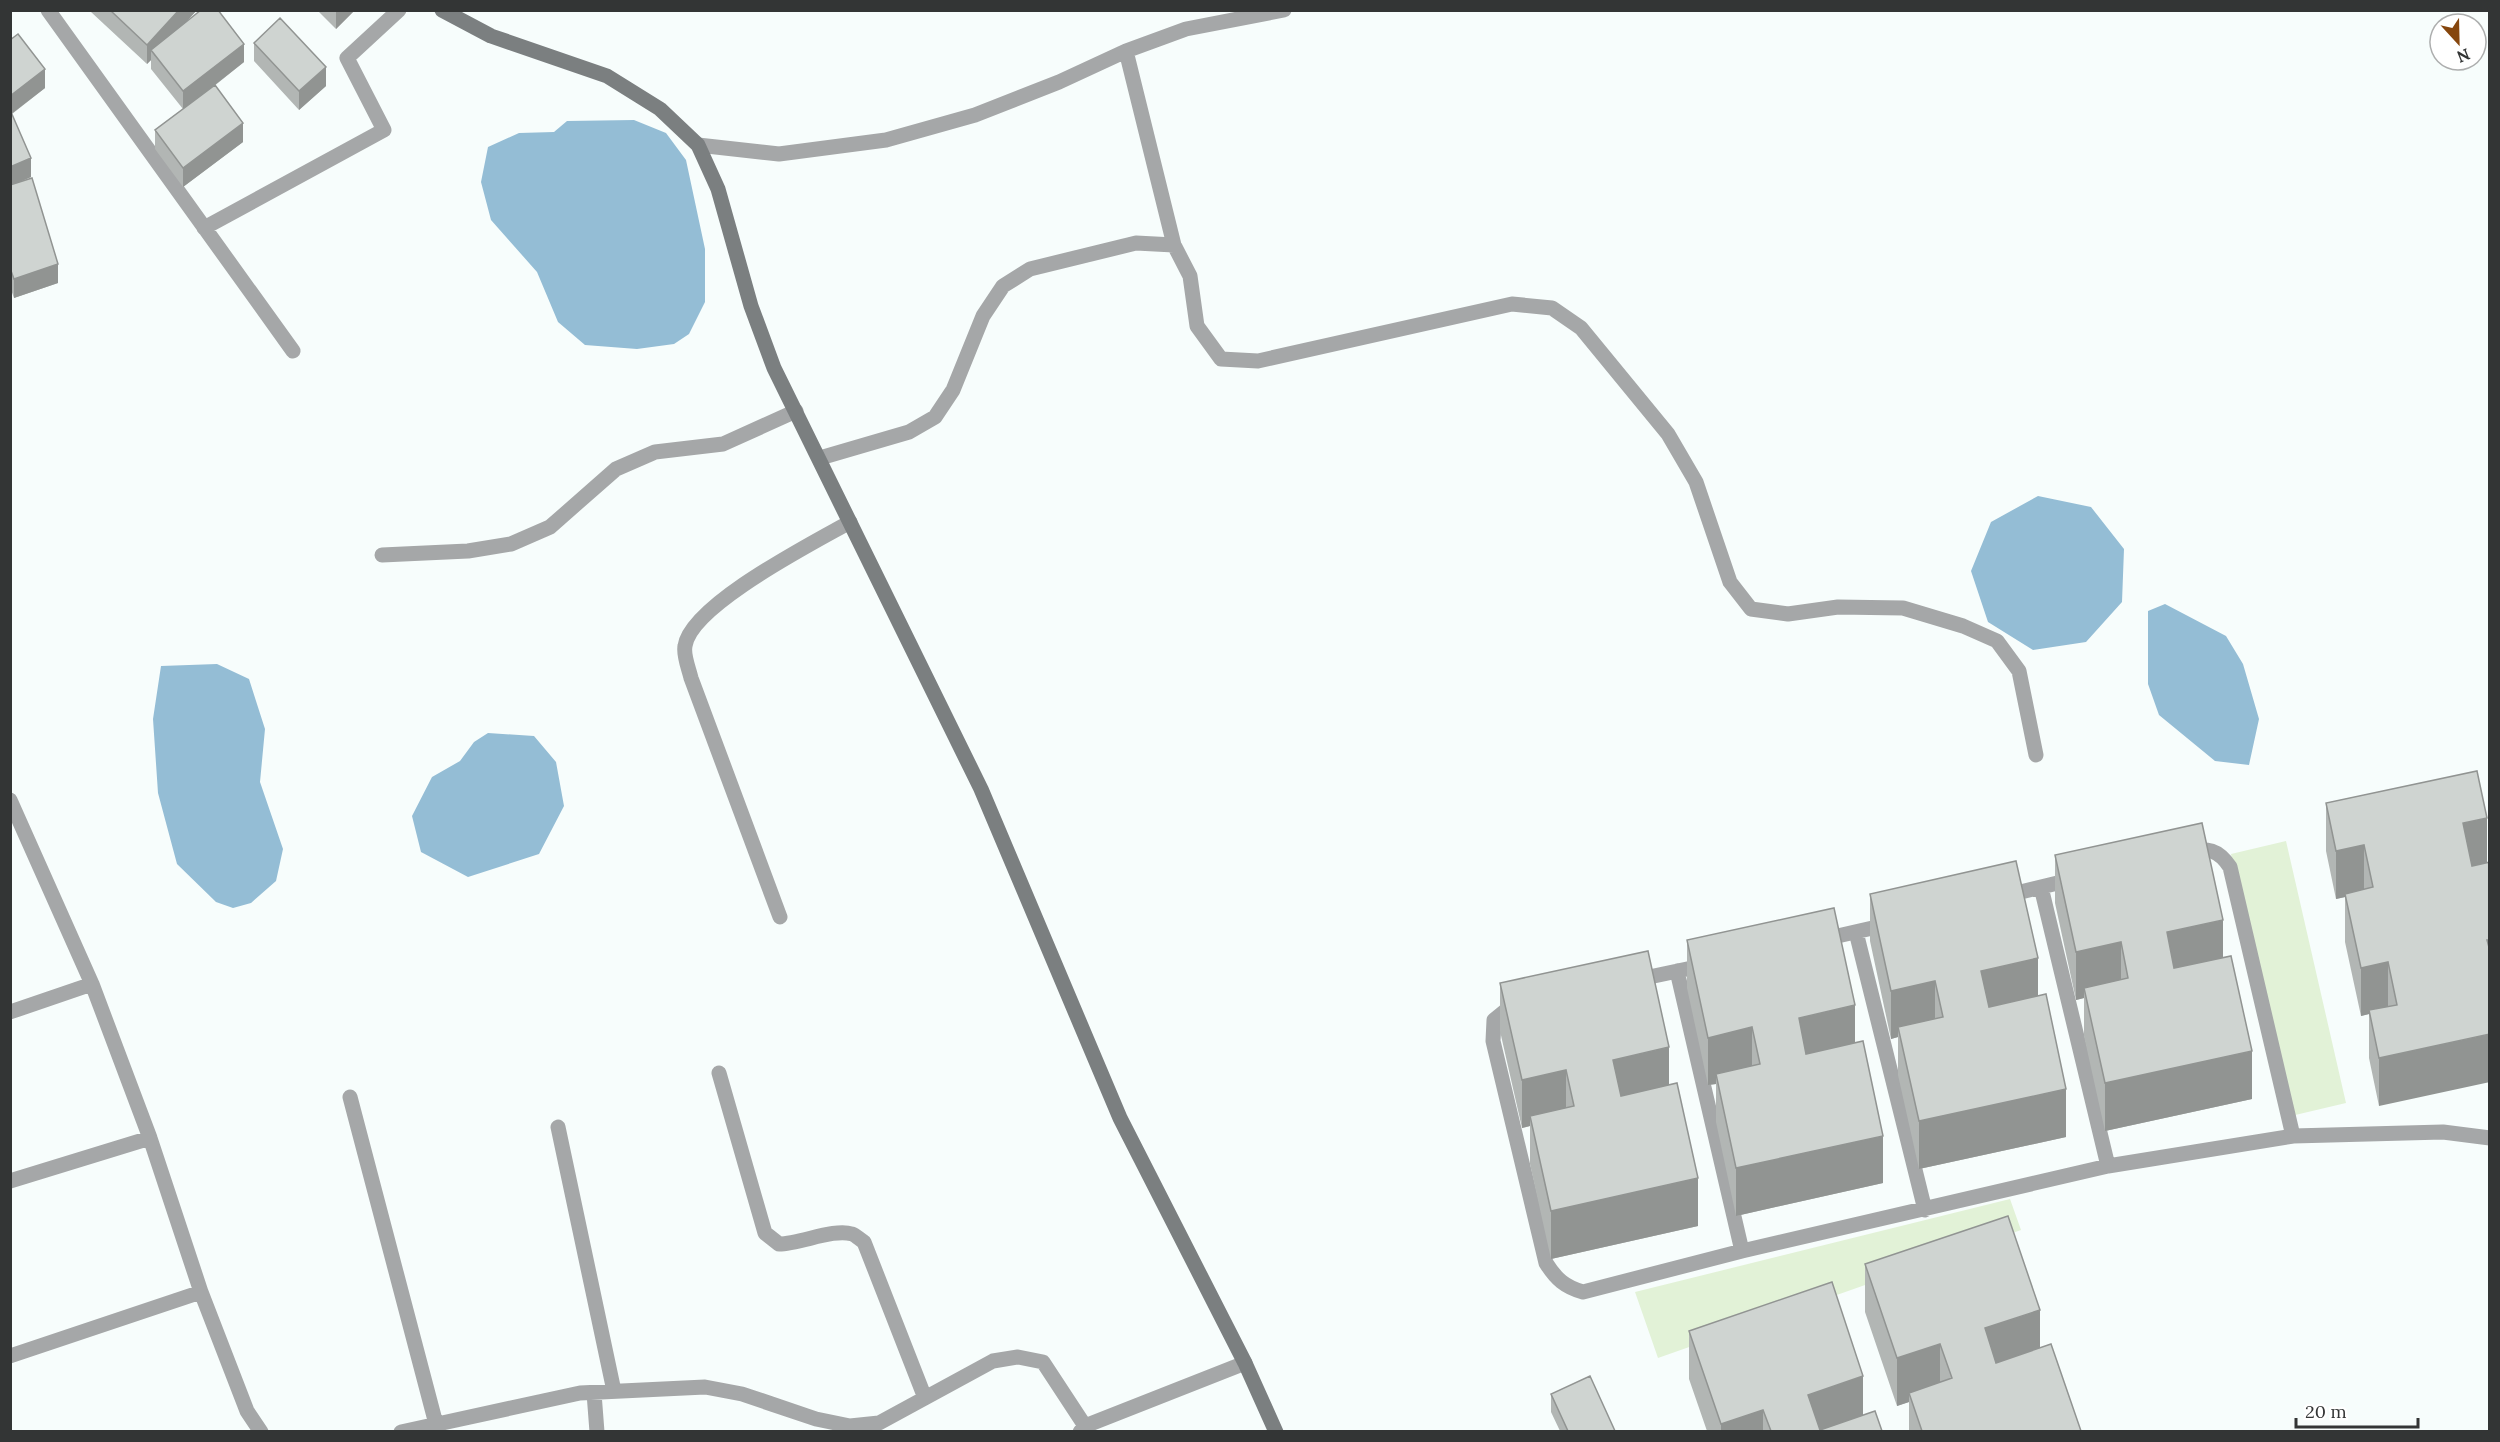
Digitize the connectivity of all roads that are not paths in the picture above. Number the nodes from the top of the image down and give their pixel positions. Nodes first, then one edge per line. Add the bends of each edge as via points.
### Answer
1 (48, 10) edge
2 (399, 10) edge
3 (442, 10) edge
4 (1284, 10) edge
5 (1239, 14) edge
6 (1126, 51) junction
7 (698, 145) junction
8 (204, 228) junction
9 (1174, 245) junction
10 (293, 351) dead end
11 (796, 411) junction
12 (820, 458) junction
13 (850, 522) junction
14 (382, 555) dead end
15 (2036, 755) dead end
16 (10, 800) edge
17 (2167, 856) edge
18 (2087, 876) edge
19 (2041, 887) junction
20 (1983, 901) edge
21 (780, 917) dead end
22 (1902, 921) edge
23 (1856, 932) junction
24 (1800, 944) edge
25 (1722, 962) edge
26 (1677, 971) junction
27 (1621, 983) edge
28 (92, 984) junction
29 (1532, 1002) edge
30 (10, 1012) edge
31 (719, 1073) dead end
32 (350, 1097) dead end
33 (558, 1127) dead end
34 (2293, 1136) junction
35 (150, 1138) junction
36 (2490, 1138) edge
37 (2108, 1166) junction
38 (10, 1181) edge
39 (1925, 1210) junction
40 (1742, 1251) junction
41 (201, 1292) junction
42 (10, 1356) edge
43 (1245, 1363) junction
44 (614, 1391) junction
45 (594, 1393) junction
46 (925, 1398) junction
47 (436, 1424) junction
48 (878, 1427) edge
49 (1082, 1429) edge
50 (261, 1431) edge
51 (401, 1431) edge
52 (597, 1431) edge
53 (1276, 1431) edge

1 - 8 street
2 - 8 street via 347,58 384,130
3 - 7 street via 491,36 607,76 660,109
4 - 5 street
5 - 6 street
6 - 7 street via 975,115 886,140 780,154
6 - 9 street
7 - 11 street via 718,189 751,306 774,368
8 - 10 street
9 - 12 street via 1136,243 1030,269 1003,286 983,316 953,390 935,417 909,432
9 - 15 street via 1190,276 1197,326 1221,359 1258,361 1512,304 1552,308 1581,328 1668,434 1696,482 1730,582 1751,609 1788,614 1838,607 1903,608 1963,626 1996,641 2019,671
11 - 12 street
11 - 14 street via 723,444 655,452 616,469 550,527 511,544 468,551
12 - 13 street
13 - 21 street via 728,596 697,622 685,646 691,678
13 - 43 street via 981,789 1120,1118
16 - 28 street
17 - 34 street via 2209,848 2222,855 2230,867
18 - 19 street
19 - 20 street
19 - 37 street
22 - 23 street
23 - 24 street
23 - 39 street
25 - 26 street
26 - 27 street
26 - 40 street
28 - 30 street
28 - 35 street
29 - 40 street via 1510,1007 1494,1020 1493,1041 1546,1263 1555,1277 1569,1288 1583,1292
31 - 46 street via 765,1233 779,1244 838,1233 853,1234 864,1242
32 - 47 street
33 - 44 street
34 - 36 street via 2443,1132
34 - 37 street
35 - 38 street
35 - 41 street
37 - 39 street
39 - 40 street
41 - 42 street
41 - 50 street via 247,1411
43 - 49 street
43 - 53 street
44 - 45 street
44 - 48 street via 705,1387 742,1394 816,1419
45 - 47 street
45 - 52 street
46 - 48 street
46 - 49 street via 993,1360 1018,1357 1043,1362
47 - 51 street

